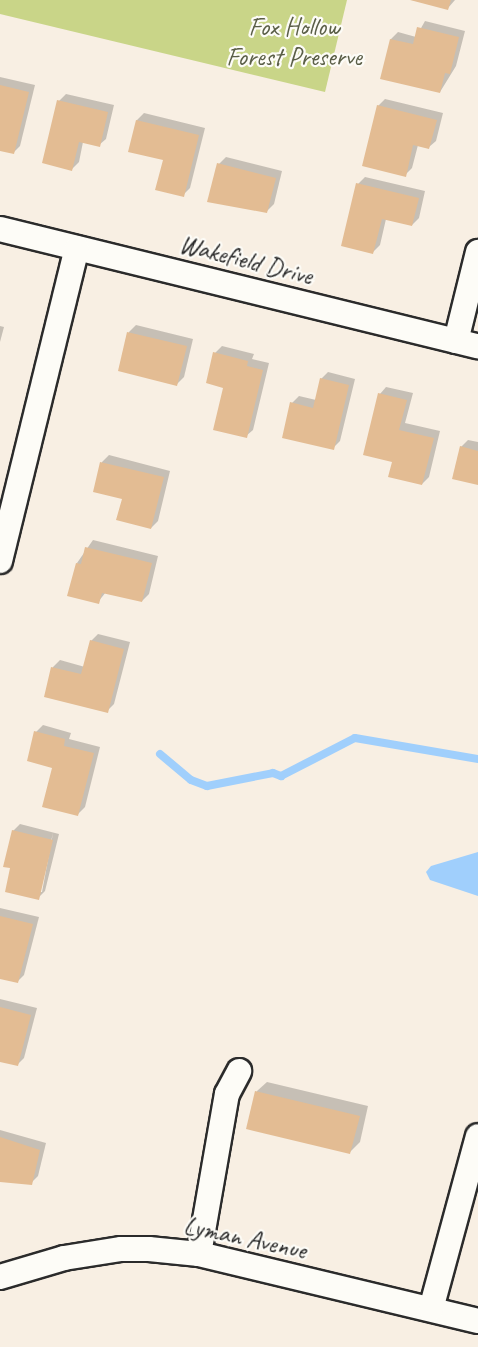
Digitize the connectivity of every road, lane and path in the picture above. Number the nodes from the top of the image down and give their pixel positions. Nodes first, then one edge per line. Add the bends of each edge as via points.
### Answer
1 (0, 230) edge
2 (77, 248) junction
3 (478, 252) edge
4 (467, 343) edge
5 (0, 561) edge
6 (239, 1071) dead end
7 (478, 1136) edge
8 (199, 1254) junction
9 (0, 1277) edge
10 (431, 1310) junction
11 (478, 1321) edge

1 - 2 street, Wakefield Drive
2 - 4 street, Wakefield Drive
2 - 5 street
3 - 4 street
6 - 8 street via 227,1094
7 - 10 street
8 - 9 street, Lyman Avenue via 121,1249 64,1258
8 - 10 street, Lyman Avenue
10 - 11 street, Lyman Avenue

